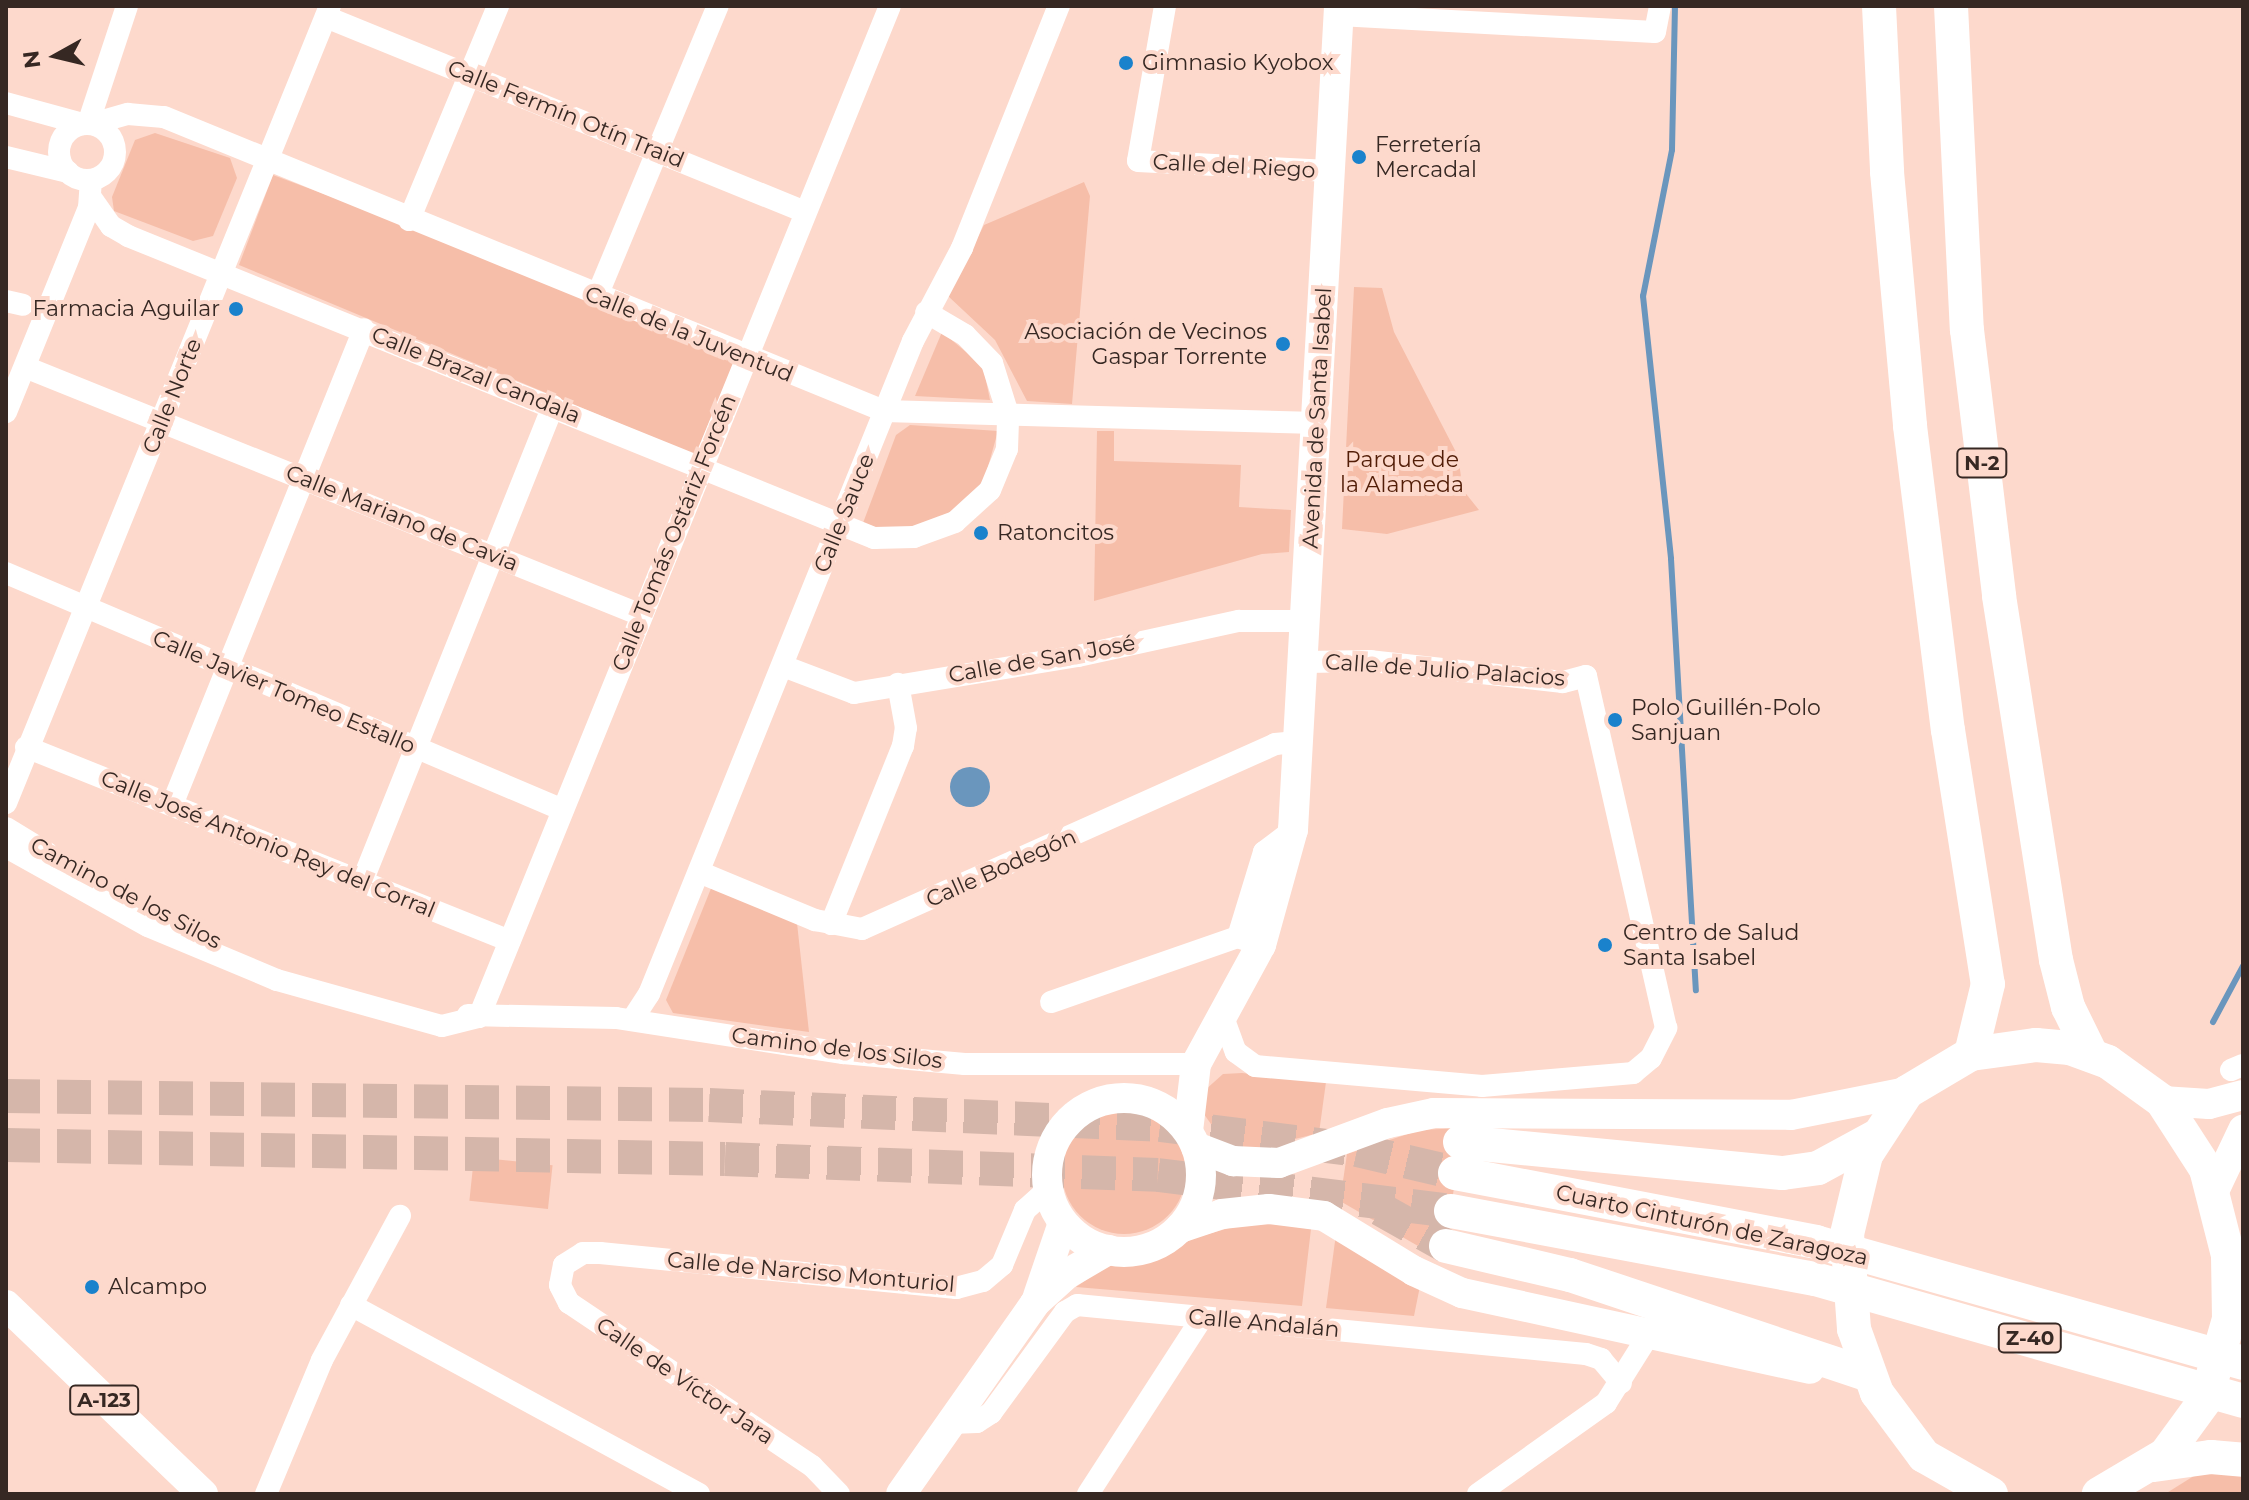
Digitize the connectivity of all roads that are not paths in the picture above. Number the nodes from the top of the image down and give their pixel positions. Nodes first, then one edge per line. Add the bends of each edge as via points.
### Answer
1 (127, 6) edge
2 (498, 6) edge
3 (718, 6) edge
4 (1059, 6) edge
5 (1165, 6) edge
6 (1660, 6) edge
7 (1879, 6) edge
8 (1951, 6) edge
9 (884, 8) edge
10 (1339, 11) edge
11 (328, 12) edge
12 (471, 74) junction
13 (6, 103) edge
14 (88, 124) junction
15 (659, 152) junction
16 (6, 157) edge
17 (266, 162) junction
18 (1329, 171) junction
19 (68, 172) junction
20 (92, 189) junction
21 (805, 212) junction
22 (409, 220) junction
23 (111, 226) junction
24 (80, 234) junction
25 (222, 272) junction
26 (597, 296) junction
27 (926, 312) junction
28 (364, 329) junction
29 (746, 357) junction
30 (25, 367) junction
31 (553, 406) junction
32 (884, 411) junction
33 (6, 412) edge
34 (1008, 414) junction
35 (162, 422) junction
36 (1317, 423) junction
37 (701, 466) junction
38 (301, 478) junction
39 (840, 524) junction
40 (493, 555) junction
41 (6, 573) edge
42 (85, 609) junction
43 (641, 615) junction
44 (1306, 621) junction
45 (1304, 662) junction
46 (783, 666) junction
47 (226, 668) junction
48 (898, 684) junction
49 (1300, 742) junction
50 (26, 747) junction
51 (418, 748) junction
52 (7, 792) edge
53 (172, 805) junction
54 (563, 810) junction
55 (6, 828) edge
56 (6, 847) edge
57 (699, 872) junction
58 (362, 882) junction
59 (831, 924) junction
60 (510, 941) junction
61 (1250, 941) junction
62 (1051, 1002) dead end
63 (479, 1017) junction
64 (1223, 1017) junction
65 (632, 1020) junction
66 (1971, 1054) junction
67 (2091, 1054) junction
68 (1196, 1064) junction
69 (2239, 1077) edge
70 (1907, 1092) junction
71 (1138, 1098) junction
72 (2162, 1101) junction
73 (2243, 1130) edge
74 (1875, 1137) junction
75 (1192, 1139) junction
76 (1048, 1189) junction
77 (2214, 1191) junction
78 (1451, 1211) tunnel mouth
79 (400, 1216) dead end
80 (1063, 1223) junction
81 (1180, 1228) junction
82 (1446, 1246) tunnel mouth
83 (1108, 1250) junction
84 (572, 1257) joint
85 (2236, 1263) edge
86 (1035, 1303) junction
87 (6, 1305) edge
88 (351, 1305) junction
89 (1202, 1318) junction
90 (1648, 1336) junction
91 (2243, 1363) edge
92 (1621, 1383) junction
93 (1873, 1384) junction
94 (2243, 1401) edge
95 (951, 1423) junction
96 (2243, 1460) edge
97 (2154, 1465) junction
98 (203, 1494) edge
99 (266, 1494) edge
100 (699, 1494) edge
101 (839, 1494) edge
102 (901, 1494) edge
103 (1088, 1494) edge
104 (1478, 1494) edge
105 (1991, 1494) edge
106 (2099, 1494) edge

1 - 14 street
2 - 12 street
3 - 15 street
4 - 27 street, Calle Sauce via 962,248
5 - 18 street, Calle del Riego via 1138,161
6 - 10 street via 1655,32
7 - 66 highway via 1889,203 1910,426 1948,730 1988,984
8 - 67 highway, N-2 via 1962,250 1977,421 2050,916 2068,1007
9 - 21 street, Calle Tomás Ostáriz Forcén
10 - 18 main road, Avenida de Santa Isabel
11 - 12 street, Calle Fermín Otín Traid
11 - 17 street, Calle Norte
12 - 15 street, Calle Fermín Otín Traid
12 - 22 street
13 - 14 street, Calle de la Juventud
14 - 17 street, Calle de la Juventud via 152,114
14 - 19 street via 69,130 61,143 60,158
14 - 20 street via 110,135 115,156
15 - 21 street, Calle Fermín Otín Traid
15 - 26 street
16 - 19 street
17 - 22 street, Calle de la Juventud
17 - 25 street, Calle Norte
18 - 36 main road, Avenida de Santa Isabel
19 - 20 street
20 - 23 street
20 - 24 street
21 - 29 street, Calle Tomás Ostáriz Forcén
22 - 26 street, Calle de la Juventud
23 - 24 street
23 - 25 street, Calle Brazal Candala
24 - 30 street
25 - 28 street, Calle Brazal Candala
25 - 35 street, Calle Norte
26 - 29 street, Calle de la Juventud
27 - 32 street, Calle Sauce
27 - 34 street via 965,335 992,363
28 - 31 street, Calle Brazal Candala
28 - 38 street
29 - 32 street, Calle de la Juventud
29 - 37 street, Calle Tomás Ostáriz Forcén
30 - 33 street
30 - 35 street, Calle Mariano de Cavia
31 - 37 street, Calle Brazal Candala
31 - 40 street
32 - 34 street, Calle de la Juventud
32 - 39 street, Calle Sauce
34 - 36 street, Calle de la Juventud
34 - 39 street, Calle Brazal Candala via 1000,472 982,500 955,522 891,539
35 - 38 street, Calle Mariano de Cavia
35 - 42 street, Calle Norte
36 - 44 main road, Avenida de Santa Isabel
37 - 39 street, Calle Brazal Candala
37 - 43 street, Calle Tomás Ostáriz Forcén
38 - 40 street, Calle Mariano de Cavia
38 - 47 street
39 - 46 street, Calle Sauce
40 - 43 street, Calle Mariano de Cavia
40 - 51 street
41 - 42 street, Calle Javier Tomeo Estallo
42 - 47 street, Calle Javier Tomeo Estallo
42 - 50 street, Calle Norte
43 - 54 street, Calle Tomás Ostáriz Forcén
44 - 45 main road, Avenida de Santa Isabel
44 - 48 street, Calle de San José via 1239,621 1078,656
45 - 49 main road, Avenida de Santa Isabel
45 - 64 street, Calle de Julio Palacios via 1371,661 1563,682 1586,676 1647,958 1667,1015 1664,1038 1651,1058 1625,1074 1482,1086 1255,1066 1236,1052
46 - 48 street, Calle de San José via 848,693
46 - 57 street, Calle Sauce
47 - 51 street, Calle Javier Tomeo Estallo
47 - 53 street
48 - 59 street via 906,728 903,746
49 - 59 street, Calle Bodegón via 1275,744 865,928
49 - 61 main road, Avenida de Santa Isabel via 1293,830
50 - 52 street, Calle Norte
50 - 53 street, Calle José Antonio Rey del Corral
51 - 54 street, Calle Javier Tomeo Estallo
51 - 58 street
53 - 58 street, Calle José Antonio Rey del Corral
54 - 60 street, Calle Tomás Ostáriz Forcén
55 - 63 street, Camino de los Silos via 96,882 217,942 362,990
56 - 63 street, Camino de los Silos via 148,926 277,980 442,1026
57 - 59 street, Calle Bodegón
57 - 65 street, Calle Sauce via 649,994
58 - 60 street, Calle José Antonio Rey del Corral
60 - 63 street, Calle Tomás Ostáriz Forcén
61 - 62 street
61 - 64 main road, Avenida de Santa Isabel
63 - 65 street, Camino de los Silos
64 - 68 main road, Avenida de Santa Isabel
65 - 68 street, Camino de los Silos via 843,1053 965,1064
66 - 67 highway via 2036,1045
66 - 70 highway
67 - 72 highway via 2129,1073
68 - 71 main road, Avenida de Santa Isabel
68 - 75 main road, Avenida de Santa Isabel
69 - 72 main road via 2209,1104
70 - 74 highway
70 - 75 main road via 1791,1115 1434,1113 1388,1123 1279,1163 1233,1161
71 - 75 main road via 1166,1110
71 - 76 main road via 1108,1098 1069,1120 1048,1159
72 - 77 highway via 2196,1148
73 - 77 main road
74 - 91 highway, Cuarto Cinturón de Zaragoza / Z-40 via 1818,1168 1783,1173 1458,1158 1816,1242
74 - 93 highway via 1850,1213 1846,1268 1854,1329
75 - 81 main road via 1200,1190
76 - 80 main road
76 - 84 street, Calle de Narciso Monturiol via 1025,1210 1002,1265 983,1281 956,1288 600,1253
77 - 85 highway
78 - 94 highway, Z-40 via 1815,1279
79 - 88 street
80 - 83 main road via 1088,1243
80 - 86 main road
81 - 83 main road via 1154,1246
81 - 90 main road via 1242,1211 1281,1209 1324,1216 1451,1289
82 - 93 highway via 1570,1275
83 - 86 main road via 1067,1274
84 - 101 street, Calle de Víctor Jara via 560,1285 569,1303 812,1466
85 - 97 highway via 2216,1374 2190,1428
86 - 95 main road
87 - 98 main road, A-123
88 - 99 street
88 - 100 street
89 - 92 street, Calle Andalán via 1586,1354 1601,1359
89 - 95 street, Calle Andalán via 1072,1306 991,1413 977,1422
89 - 103 street
90 - 92 street
90 - 93 main road
92 - 104 street via 1596,1411
93 - 105 highway via 1924,1456
95 - 102 main road
96 - 97 highway via 2211,1457
97 - 106 highway

